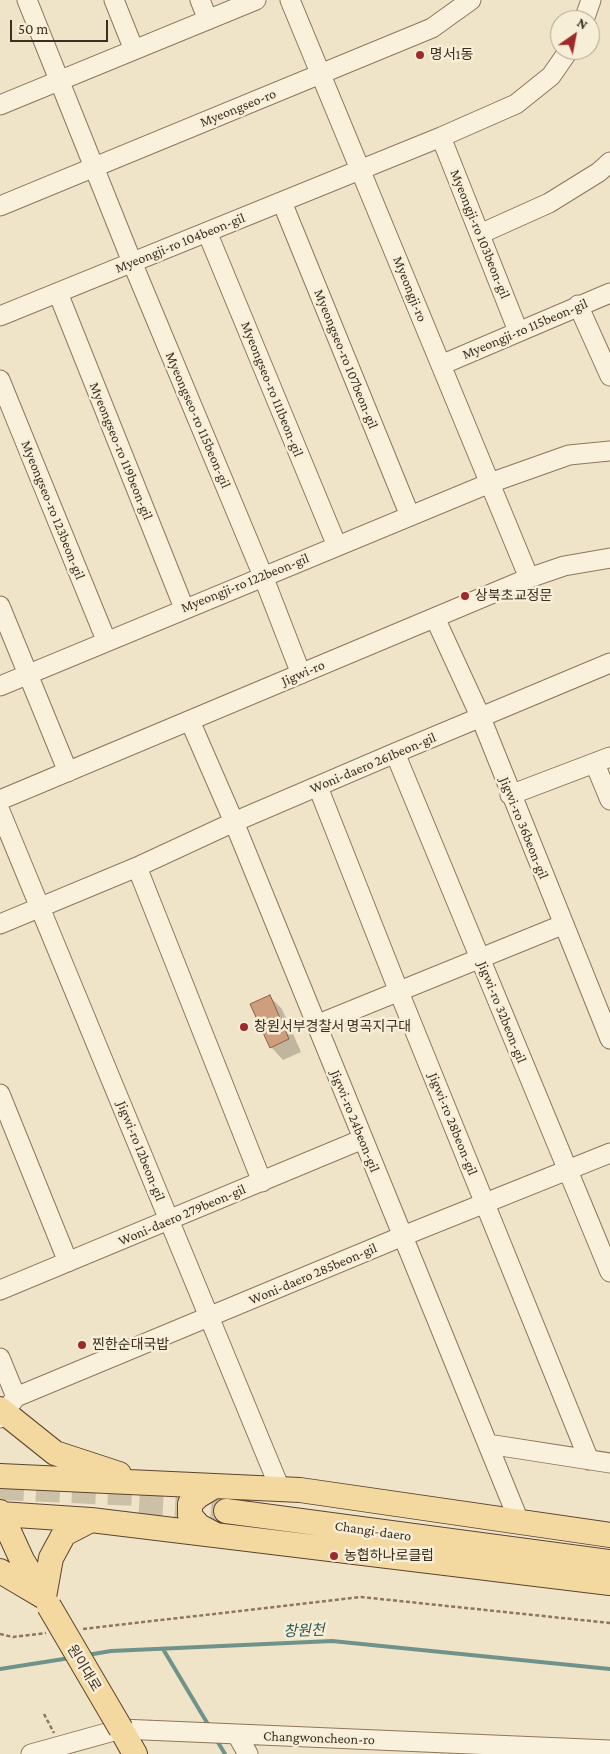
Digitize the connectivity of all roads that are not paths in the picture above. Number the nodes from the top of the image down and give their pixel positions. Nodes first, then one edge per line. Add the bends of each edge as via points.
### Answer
1 (27, 0) edge
2 (114, 0) edge
3 (200, 0) edge
4 (256, 0) edge
5 (290, 0) edge
6 (471, 0) edge
7 (208, 20) junction
8 (134, 50) junction
9 (562, 60) edge
10 (321, 74) junction
11 (60, 81) junction
12 (0, 105) edge
13 (441, 137) junction
14 (610, 162) edge
15 (94, 168) junction
16 (360, 170) junction
17 (282, 202) junction
18 (0, 206) edge
19 (207, 232) junction
20 (480, 234) junction
21 (132, 262) junction
22 (58, 293) junction
23 (610, 293) edge
24 (578, 305) junction
25 (0, 316) edge
26 (518, 331) junction
27 (441, 365) junction
28 (610, 376) edge
29 (0, 380) edge
30 (610, 451) edge
31 (490, 483) junction
32 (410, 516) junction
33 (337, 546) junction
34 (610, 558) edge
35 (263, 576) junction
36 (529, 578) junction
37 (0, 606) edge
38 (184, 608) junction
39 (435, 618) junction
40 (106, 640) junction
41 (610, 664) edge
42 (28, 674) junction
43 (301, 674) junction
44 (0, 686) edge
45 (481, 718) junction
46 (190, 721) junction
47 (395, 753) junction
48 (602, 761) edge
49 (68, 772) junction
50 (318, 787) junction
51 (510, 795) junction
52 (0, 800) edge
53 (610, 800) edge
54 (0, 811) edge
55 (234, 822) junction
56 (137, 867) junction
57 (41, 907) junction
58 (0, 924) edge
59 (562, 925) junction
60 (481, 960) junction
61 (399, 992) junction
62 (316, 1025) junction
63 (610, 1039) edge
64 (0, 1094) edge
65 (363, 1139) junction
66 (610, 1153) edge
67 (567, 1170) junction
68 (262, 1182) junction
69 (485, 1203) junction
70 (169, 1221) junction
71 (403, 1236) junction
72 (608, 1260) edge
73 (68, 1262) junction
74 (0, 1290) edge
75 (208, 1318) junction
76 (0, 1358) edge
77 (5, 1409) edge
78 (488, 1444) junction
79 (589, 1460) junction
80 (610, 1463) edge
81 (0, 1476) edge
82 (147, 1484) junction
83 (281, 1491) junction
84 (223, 1499) junction
85 (0, 1514) edge
86 (91, 1520) junction
87 (519, 1521) junction
88 (214, 1534) junction
89 (610, 1534) edge
90 (610, 1551) edge
91 (610, 1562) edge
92 (0, 1571) edge
93 (610, 1582) edge
94 (47, 1602) junction
95 (121, 1729) junction
96 (237, 1735) junction
97 (342, 1747) edge
98 (443, 1749) edge
99 (539, 1750) edge
100 (610, 1750) edge
101 (31, 1754) edge
102 (136, 1754) edge
103 (248, 1754) edge

1 - 11 street, Myeongseo-ro 115beon-gil
2 - 8 street
3 - 7 street
4 - 7 street
5 - 10 street, Myeongji-ro
6 - 10 street, Myeongseo-ro via 432,28
7 - 8 street
8 - 11 street
9 - 13 street via 551,76 516,104
10 - 15 street, Myeongseo-ro
10 - 16 street, Myeongji-ro
11 - 12 street
11 - 15 street, Myeongseo-ro 115beon-gil
13 - 16 street
13 - 20 street, Myeongji-ro 103beon-gil
14 - 20 street via 549,204
15 - 18 street, Myeongseo-ro
15 - 21 street, Myeongseo-ro 115beon-gil
16 - 17 street, Myeongji-ro 104beon-gil
16 - 27 street, Myeongji-ro
17 - 19 street, Myeongji-ro 104beon-gil
17 - 32 street, Myeongseo-ro 107beon-gil
19 - 21 street, Myeongji-ro 104beon-gil
19 - 33 street, Myeongseo-ro 111beon-gil
20 - 26 street, Myeongji-ro 103beon-gil
21 - 22 street, Myeongji-ro 104beon-gil
21 - 35 street, Myeongseo-ro 115beon-gil
22 - 25 street, Myeongji-ro 104beon-gil
22 - 38 street, Myeongseo-ro 119beon-gil
23 - 24 street, Myeongji-ro 115beon-gil
24 - 26 street, Myeongji-ro 115beon-gil
24 - 28 street
26 - 27 street, Myeongji-ro 115beon-gil
27 - 31 street, Myeongji-ro
29 - 40 street, Myeongseo-ro 123beon-gil
30 - 31 street, Myeongji-ro 122beon-gil via 569,455
31 - 32 street, Myeongji-ro 122beon-gil
31 - 36 street, Myeongji-ro
32 - 33 street, Myeongji-ro 122beon-gil
33 - 35 street, Myeongji-ro 122beon-gil
34 - 36 street, Jigwi-ro via 564,566
35 - 38 street, Myeongji-ro 122beon-gil
35 - 43 street, Myeongseo-ro 115beon-gil
36 - 39 street, Jigwi-ro
37 - 42 street
38 - 40 street, Myeongji-ro 122beon-gil
39 - 43 street, Jigwi-ro
39 - 45 street, Jigwi-ro 36beon-gil
40 - 42 street, Myeongji-ro 122beon-gil
41 - 45 street, Woni-daero 261beon-gil
42 - 44 street, Myeongji-ro 122beon-gil
42 - 49 street
43 - 46 street, Jigwi-ro
45 - 47 street, Woni-daero 261beon-gil
45 - 51 street, Jigwi-ro 36beon-gil
46 - 49 street, Jigwi-ro
46 - 55 street, Jigwi-ro 24beon-gil
47 - 50 street, Woni-daero 261beon-gil
47 - 60 street, Jigwi-ro 32beon-gil
48 - 51 street
48 - 53 street
49 - 52 street, Jigwi-ro
50 - 55 street, Woni-daero 261beon-gil
50 - 61 street, Jigwi-ro 28beon-gil
51 - 59 street, Jigwi-ro 36beon-gil
54 - 57 street, Jigwi-ro 12beon-gil
55 - 56 street, Woni-daero 261beon-gil
55 - 62 street, Jigwi-ro 24beon-gil
56 - 57 street, Woni-daero 261beon-gil
56 - 68 street
57 - 58 street, Woni-daero 261beon-gil
57 - 70 street, Jigwi-ro 12beon-gil
59 - 60 street
59 - 63 street, Jigwi-ro 36beon-gil
60 - 61 street
60 - 67 street, Jigwi-ro 32beon-gil
61 - 62 street
61 - 69 street, Jigwi-ro 28beon-gil
62 - 65 street, Jigwi-ro 24beon-gil
64 - 73 street
65 - 68 street, Woni-daero 279beon-gil
65 - 71 street, Jigwi-ro 24beon-gil
66 - 67 street, Woni-daero 285beon-gil
67 - 69 street, Woni-daero 285beon-gil
67 - 72 street, Jigwi-ro 32beon-gil
68 - 70 street, Woni-daero 279beon-gil
69 - 71 street, Woni-daero 285beon-gil
69 - 79 street, Jigwi-ro 28beon-gil
70 - 73 street, Woni-daero 279beon-gil
70 - 75 street, Jigwi-ro 12beon-gil
71 - 75 street, Woni-daero 285beon-gil
71 - 78 street, Jigwi-ro 24beon-gil
73 - 74 street, Woni-daero 279beon-gil
75 - 77 street, Woni-daero 285beon-gil
75 - 83 street, Jigwi-ro 12beon-gil
76 - 77 street
77 - 82 main road via 55,1453
78 - 79 street
78 - 87 street, Jigwi-ro 24beon-gil
79 - 80 street
81 - 82 main road
82 - 84 main road
83 - 84 main road
83 - 87 main road via 300,1490
84 - 88 main road via 190,1504 190,1516 199,1526
84 - 90 main road, Changi-daero
84 - 91 main road, Changi-daero
85 - 86 main road
85 - 94 main road, 원이대로
86 - 88 main road
86 - 94 main road via 64,1534 51,1558
87 - 89 main road
88 - 93 main road
92 - 94 main road
94 - 95 main road, 원이대로, bridge
95 - 96 street, Changwoncheon-ro
95 - 101 street, Changwoncheon-ro
95 - 102 main road, 원이대로
96 - 97 street, Changwoncheon-ro
96 - 103 street
97 - 98 street, Changwoncheon-ro
98 - 99 street, Changwoncheon-ro
99 - 100 street, Changwoncheon-ro

